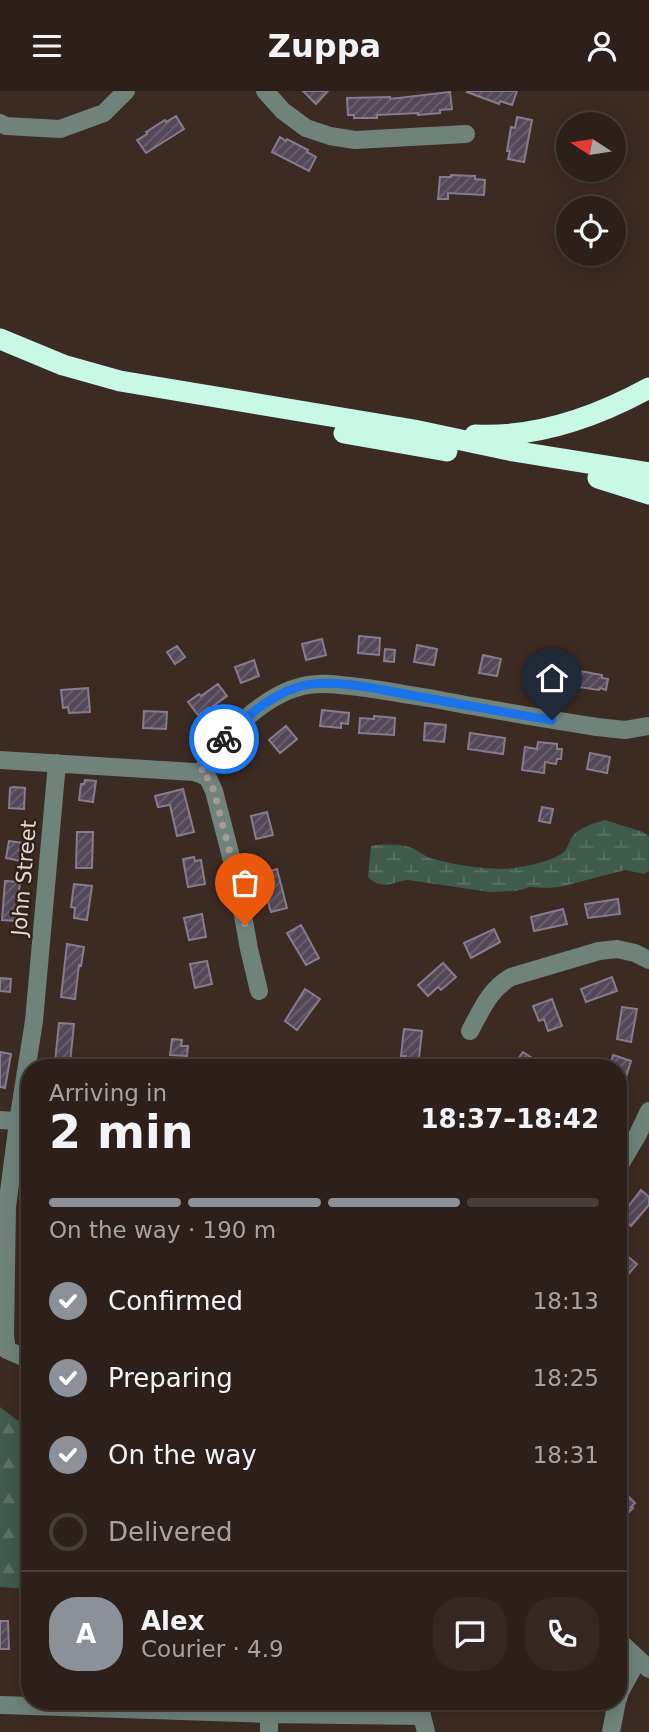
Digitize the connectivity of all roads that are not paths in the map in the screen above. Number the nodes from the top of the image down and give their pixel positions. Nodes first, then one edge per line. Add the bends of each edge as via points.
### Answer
1 (126, 91) edge
2 (265, 91) edge
3 (0, 123) edge
4 (466, 134) dead end
5 (0, 339) edge
6 (0, 353) edge
7 (649, 388) edge
8 (414, 430) junction
9 (649, 473) edge
10 (598, 478) junction
11 (649, 486) edge
12 (649, 494) edge
13 (649, 726) edge
14 (0, 760) edge
15 (57, 763) junction
16 (200, 773) junction
17 (649, 960) edge
18 (259, 991) dead end
19 (470, 1031) dead end
20 (27, 1059) edge
21 (21, 1094) edge
22 (649, 1111) edge
23 (16, 1122) edge
24 (627, 1153) edge
25 (21, 1356) edge
26 (627, 1648) edge
27 (644, 1664) edge
28 (627, 1684) edge
29 (1, 1705) edge
30 (21, 1706) edge
31 (75, 1710) edge
32 (615, 1710) edge
33 (269, 1723) edge
34 (424, 1724) edge
35 (611, 1732) edge

1 - 3 street via 104,113 60,129
2 - 4 street via 306,128 330,136 355,140
5 - 8 highway via 63,365 120,381
6 - 10 highway via 37,369 138,397
7 - 8 highway via 599,412 530,431 482,435
8 - 9 highway
10 - 11 highway
10 - 12 highway
13 - 16 street via 625,730 597,727 383,690 313,684 291,689 260,708 221,743
14 - 15 street
15 - 16 street
15 - 20 street, John Street
16 - 18 street via 214,791
17 - 19 street via 617,949 599,951 511,977 491,992
21 - 23 street, John Street
22 - 24 street
23 - 25 street, John Street via 7,1207 5,1336 7,1350
26 - 27 street
27 - 28 street
29 - 30 street
31 - 33 street
32 - 35 street
33 - 34 street

